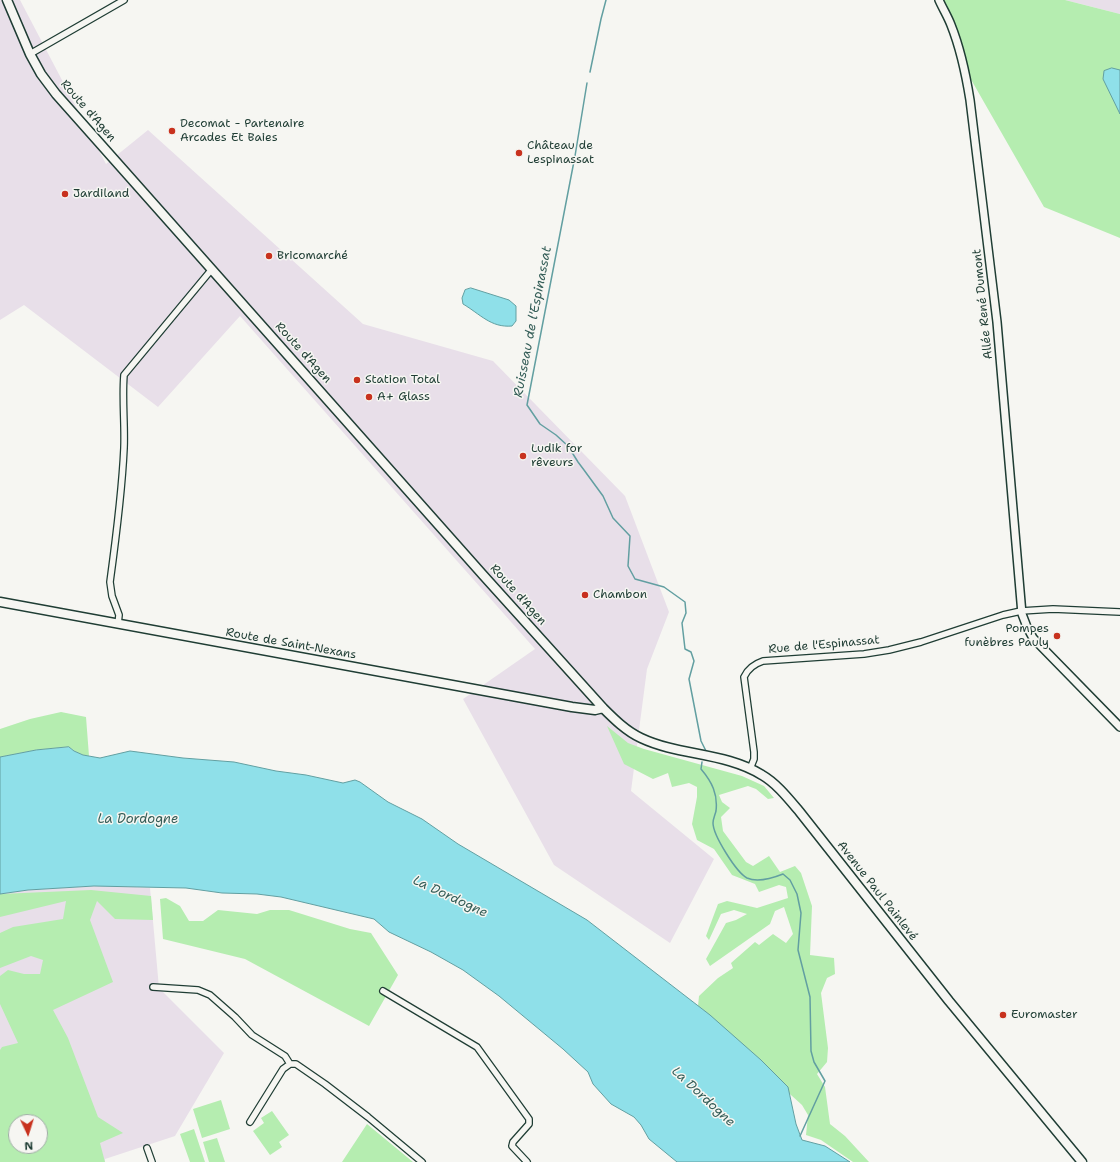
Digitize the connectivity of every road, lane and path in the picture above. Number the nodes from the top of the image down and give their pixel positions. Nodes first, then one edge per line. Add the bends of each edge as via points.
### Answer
1 (7, 0) edge
2 (124, 0) edge
3 (939, 0) edge
4 (30, 54) junction
5 (212, 269) junction
6 (0, 602) edge
7 (1021, 611) junction
8 (1120, 612) edge
9 (118, 624) junction
10 (586, 688) junction
11 (601, 706) junction
12 (581, 707) junction
13 (1120, 727) edge
14 (750, 768) junction
15 (153, 987) dead end
16 (383, 991) dead end
17 (290, 1064) junction
18 (250, 1122) dead end
19 (147, 1148) dead end
20 (152, 1162) edge
21 (422, 1162) edge
22 (527, 1162) edge
23 (1082, 1162) edge

1 - 4 main road, Route d'Agen
2 - 4 street
3 - 7 street, Allée René Dumont via 958,45 970,100 997,322
4 - 5 main road, Route d'Agen via 56,94
5 - 9 street via 124,375 122,494 110,582 119,615
5 - 10 main road, Route d'Agen
6 - 9 main road, Route de Saint-Nexans
7 - 8 street, Rue de l'Espinassat via 1053,609
7 - 13 street, Allée René Dumont via 1033,638
7 - 14 street, Rue de l'Espinassat via 889,650 763,661 754,665 746,671 744,677 754,752
9 - 12 main road, Route de Saint-Nexans
10 - 11 main road, Route d'Agen
10 - 12 main road via 588,697
11 - 12 main road, Route de Saint-Nexans
11 - 14 main road, Avenue Paul Painlevé via 630,732 656,744
14 - 23 main road, Avenue Paul Painlevé via 763,775 799,811 949,1001
15 - 17 street via 198,990 210,995 252,1035 285,1056
16 - 22 street via 477,1047 529,1119 529,1124 512,1146
17 - 18 street via 283,1069
17 - 21 street via 296,1064 325,1084
19 - 20 street

